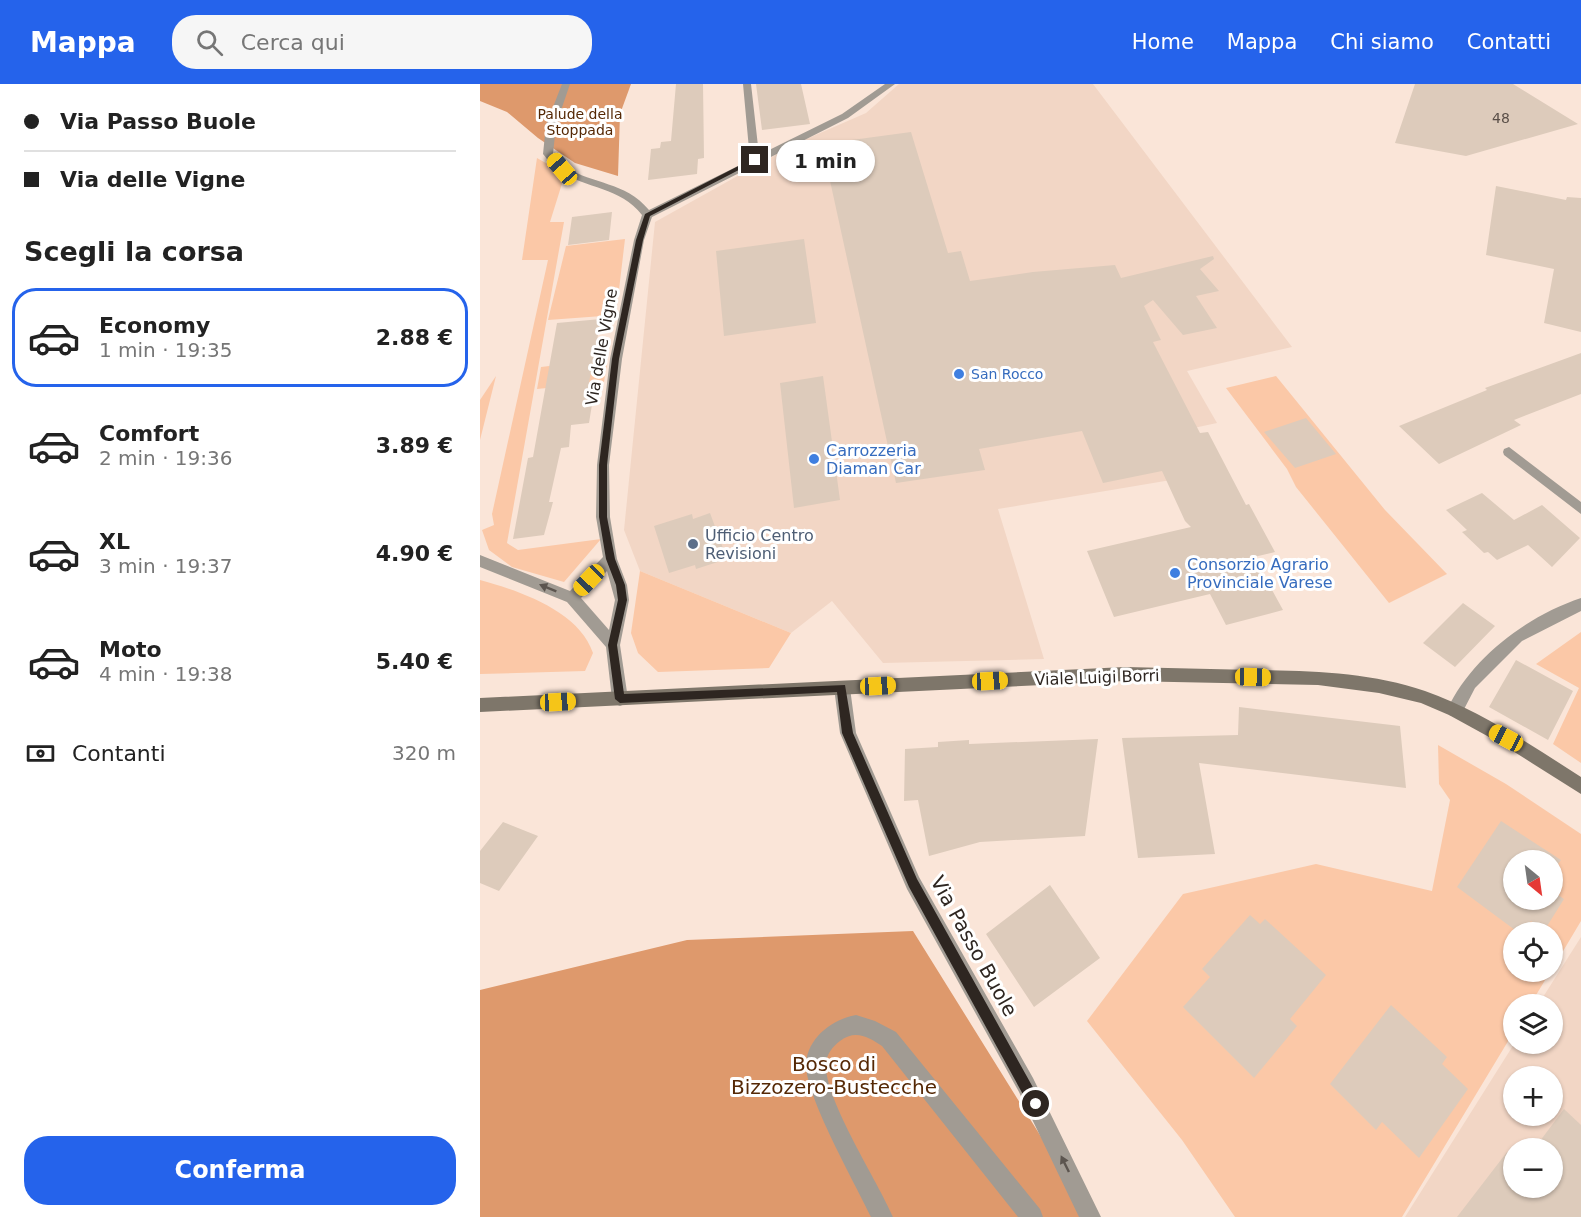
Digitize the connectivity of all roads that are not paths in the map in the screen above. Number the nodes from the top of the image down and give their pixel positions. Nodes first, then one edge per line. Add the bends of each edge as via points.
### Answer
1 (566, 84) edge
2 (747, 84) edge
3 (891, 84) edge
4 (755, 160) junction
5 (647, 215) junction
6 (1509, 452) dead end
7 (1581, 509) edge
8 (610, 559) junction
9 (480, 561) edge
10 (572, 598) junction
11 (1581, 604) edge
12 (613, 645) junction
13 (842, 688) junction
14 (620, 699) junction
15 (480, 705) edge
16 (1455, 710) junction
17 (1581, 786) edge
18 (882, 1217) edge
19 (1032, 1217) edge
20 (1090, 1217) edge

1 - 5 street via 551,125 548,154 562,169 636,201
2 - 4 street
3 - 4 street via 844,116
4 - 5 street
5 - 8 street, Via delle Vigne via 639,240 607,418 603,517
6 - 7 street
8 - 10 street
8 - 12 street, Via delle Vigne via 622,600
10 -> 9 street
10 - 12 street
11 - 16 street via 1517,638 1470,683
12 - 14 street, Via delle Vigne
13 - 14 main road, Viale Luigi Borri
13 - 16 main road, Viale Luigi Borri via 1125,674 1318,678 1379,686
20 -> 13 street, Via Passo Buole via 1026,1085 913,883 848,733
14 - 15 main road, Viale Luigi Borri
16 - 17 main road, Viale Luigi Borri
18 - 19 street via 821,1092 816,1065 826,1039 845,1026 868,1026 889,1039

